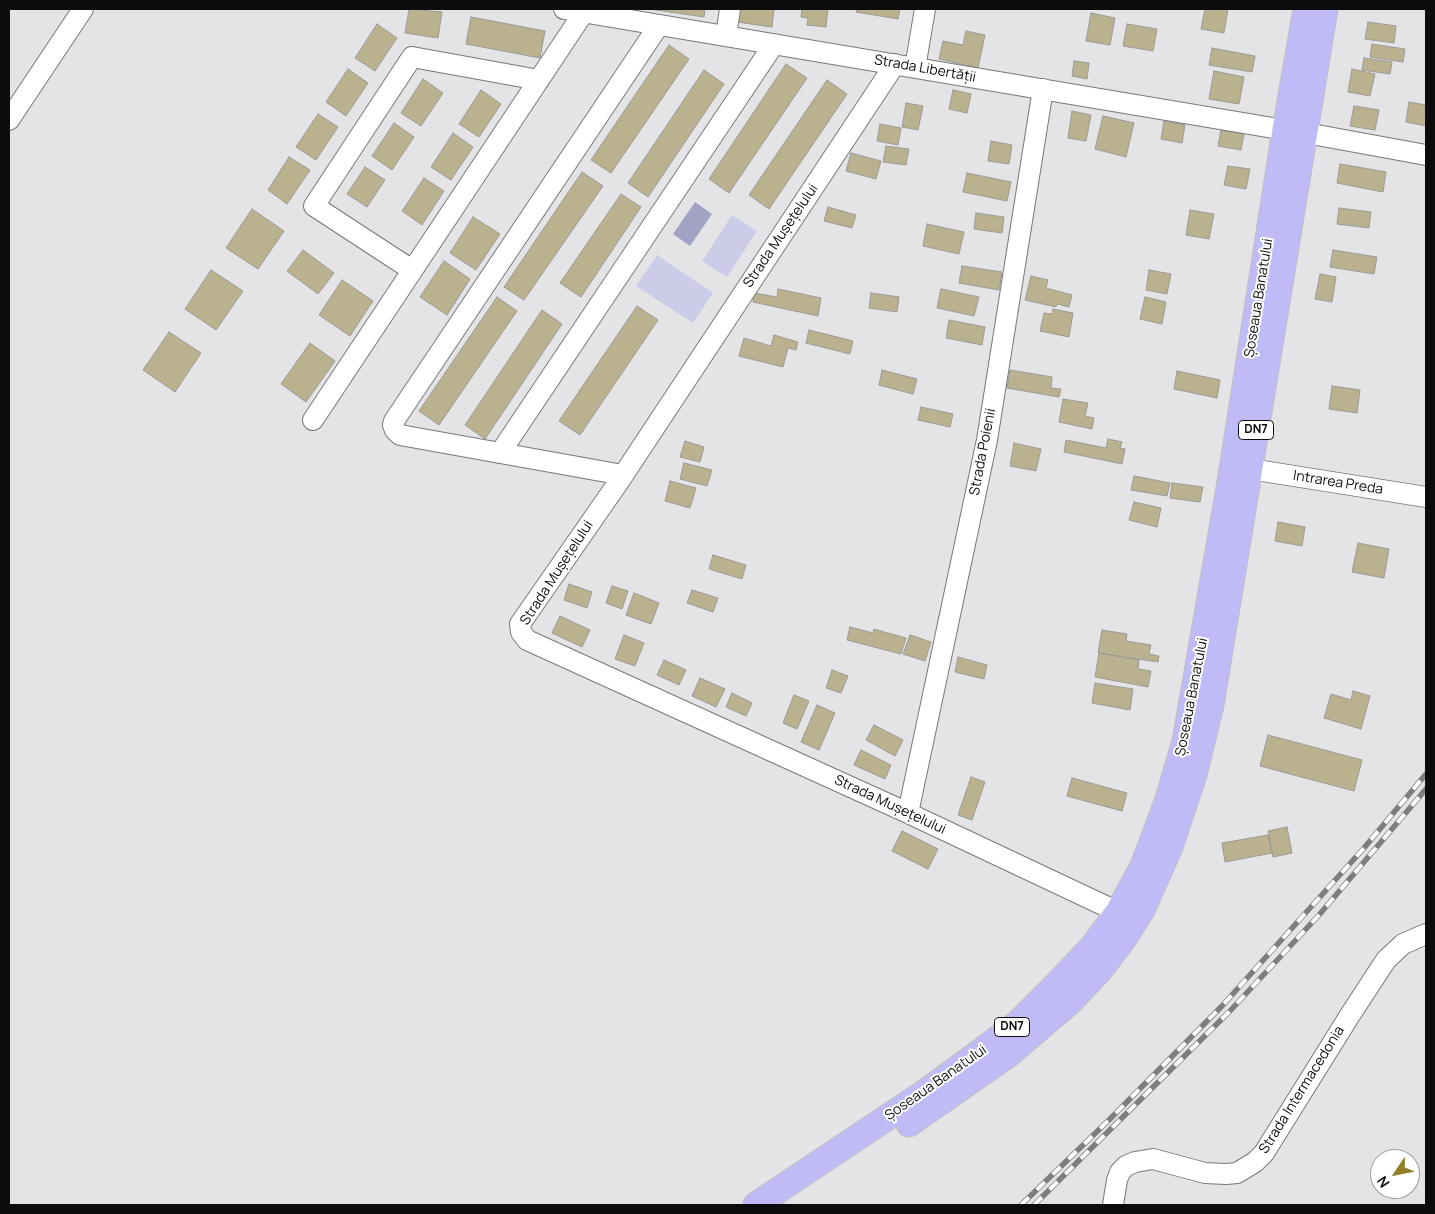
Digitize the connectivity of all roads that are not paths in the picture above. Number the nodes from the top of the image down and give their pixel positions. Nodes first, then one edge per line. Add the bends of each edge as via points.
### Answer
1 (83, 9) edge
2 (564, 9) edge
3 (730, 9) edge
4 (925, 9) edge
5 (1306, 9) edge
6 (1325, 9) edge
7 (584, 12) junction
8 (659, 25) junction
9 (726, 36) junction
10 (774, 44) junction
11 (895, 64) junction
12 (915, 68) junction
13 (539, 80) junction
14 (1043, 89) junction
15 (9, 120) edge
16 (1295, 131) junction
17 (1426, 155) edge
18 (412, 270) junction
19 (313, 420) dead end
20 (500, 453) junction
21 (1250, 469) junction
22 (623, 475) junction
23 (1426, 497) edge
24 (908, 813) junction
25 (1118, 912) junction
26 (1426, 934) edge
27 (756, 1205) edge
28 (786, 1205) edge
29 (1113, 1205) edge

1 - 15 street
2 - 7 street, Strada Libertății
3 - 9 street
4 - 12 street
5 - 16 main road, Șoseaua Banatului / DN7
6 - 16 main road, Șoseaua Banatului / DN7
7 - 8 street, Strada Libertății
7 - 13 street
8 - 9 street, Strada Libertății
8 - 20 street via 394,420 395,430 400,435
9 - 10 street, Strada Libertății
10 - 11 street, Strada Libertății
10 - 20 street
11 - 12 street, Strada Libertății
11 - 22 street, Strada Mușețelului
12 - 14 street, Strada Libertății
13 - 18 street
13 - 18 street via 412,57 314,206
14 - 16 street, Strada Libertății
14 - 24 street, Strada Poienii via 986,440
16 - 17 street, Strada Libertății
16 - 21 main road, Șoseaua Banatului / DN7
16 - 25 main road, Șoseaua Banatului / DN7 via 1185,741 1155,836
18 - 19 street
20 - 22 street
21 - 23 street, Intrarea Preda
21 - 28 main road, Șoseaua Banatului / DN7 via 1211,705 1194,775 1170,847 1142,910 1101,969 1070,1002 1008,1055
22 - 24 street, Strada Mușețelului via 520,624 523,636
24 - 25 street, Strada Mușețelului
25 - 27 main road, Șoseaua Banatului / DN7 via 1082,959 1011,1028 921,1095
26 - 29 street, Strada Intermacedonia via 1403,944 1386,960 1264,1153 1255,1162 1237,1173 1215,1174 1153,1159 1135,1162 1120,1172

